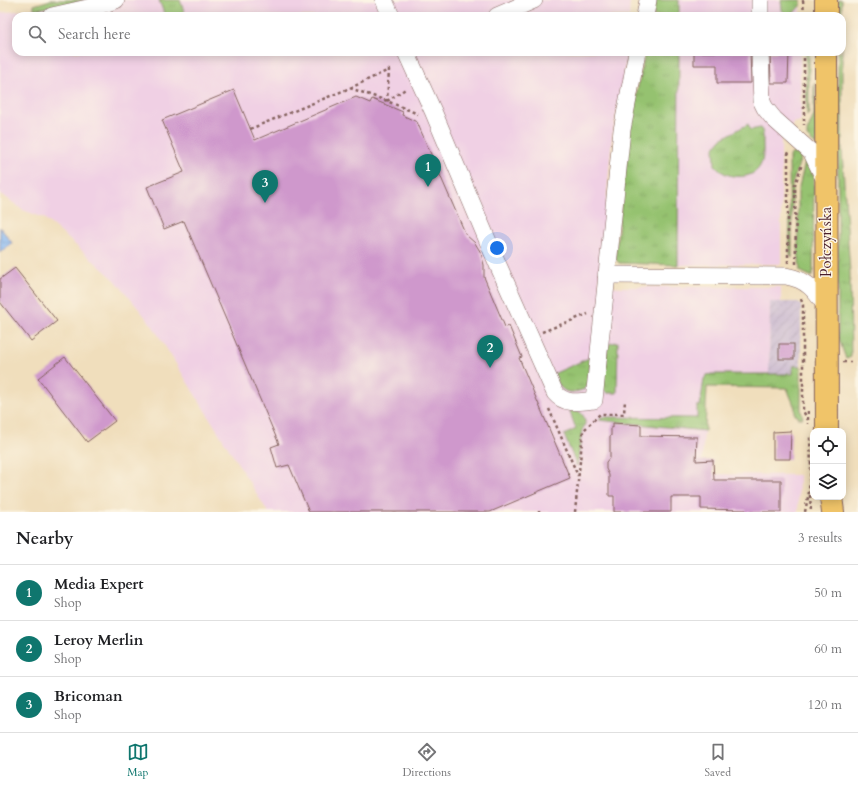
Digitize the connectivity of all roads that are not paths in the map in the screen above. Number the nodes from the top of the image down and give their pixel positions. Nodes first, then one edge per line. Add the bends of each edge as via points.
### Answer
1 (116, 0) edge
2 (384, 0) edge
3 (534, 0) edge
4 (640, 0) edge
5 (648, 0) edge
6 (760, 0) edge
7 (826, 0) edge
8 (69, 12) edge
9 (389, 12) edge
10 (506, 12) edge
11 (640, 12) edge
12 (646, 12) edge
13 (760, 12) edge
14 (826, 12) edge
15 (410, 56) edge
16 (636, 56) edge
17 (760, 56) edge
18 (826, 56) edge
19 (826, 183) junction
20 (606, 275) junction
21 (827, 308) junction
22 (815, 428) edge
23 (831, 500) edge
24 (833, 512) edge

1 - 8 lane
2 - 9 lane
3 - 10 lane
4 - 11 lane
5 - 12 lane
6 - 13 lane
7 - 14 main road
15 - 20 lane via 555,393 558,397 572,402 594,400
16 - 20 lane via 622,130
17 - 19 lane via 762,102 765,108 812,153
18 - 19 main road, Połczyńska
19 - 21 main road, Połczyńska
20 - 21 lane via 786,276 799,279 811,286
21 - 22 main road, Połczyńska
23 - 24 main road

